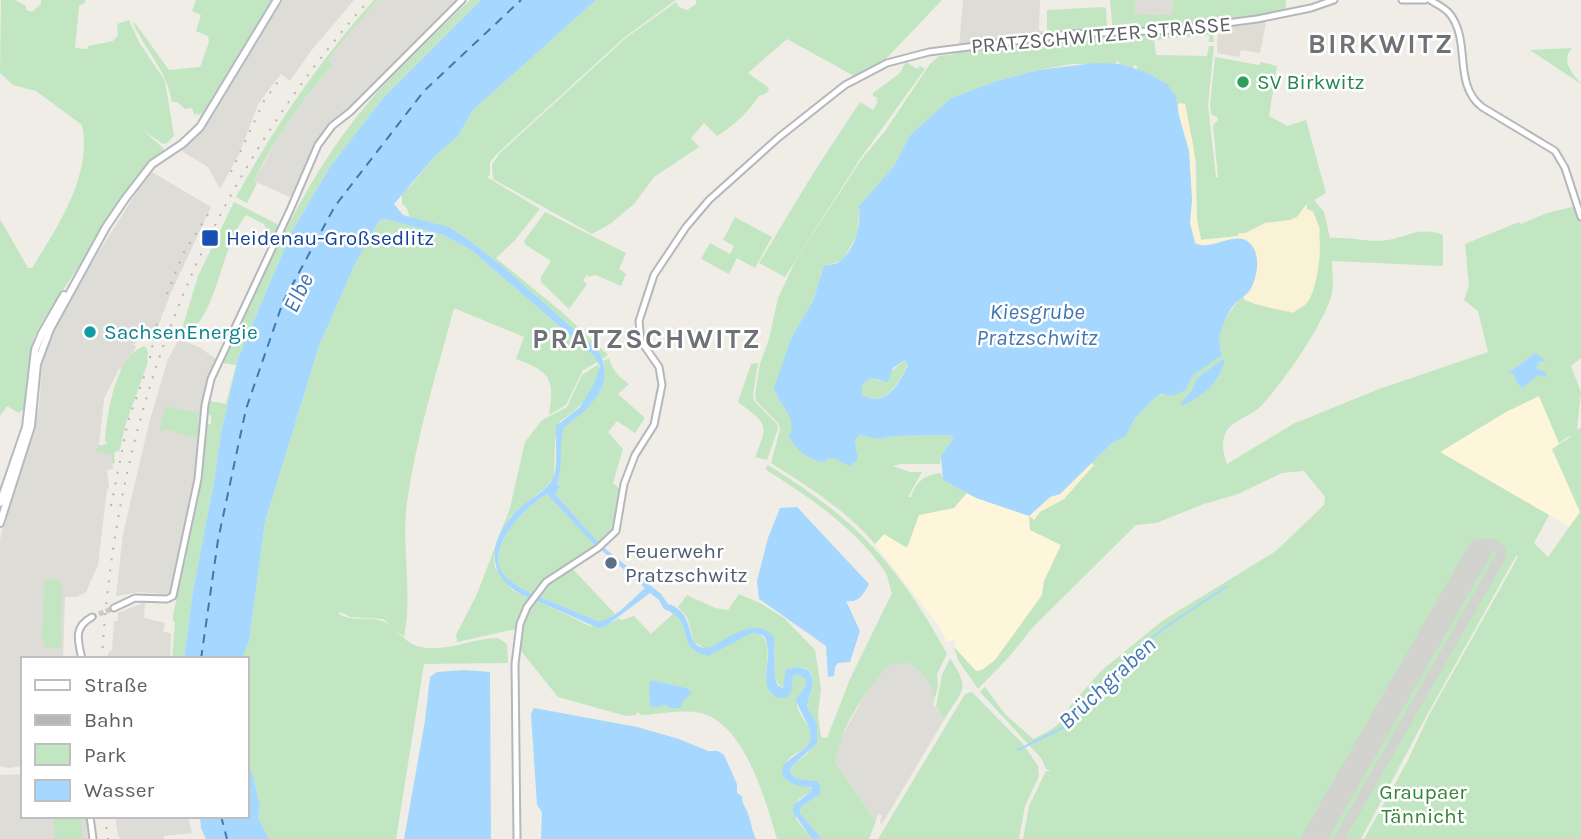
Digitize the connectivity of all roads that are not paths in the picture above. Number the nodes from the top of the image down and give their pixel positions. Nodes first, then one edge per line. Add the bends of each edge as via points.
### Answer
1 (277, 0) edge
2 (462, 0) edge
3 (1334, 0) edge
4 (1402, 0) edge
5 (1427, 0) edge
6 (1581, 217) edge
7 (33, 379) junction
8 (0, 503) edge
9 (0, 523) edge
10 (114, 608) tunnel mouth
11 (92, 617) tunnel mouth
12 (82, 657) edge
13 (90, 818) edge
14 (93, 839) edge
15 (517, 839) edge

1 - 7 main road via 204,120 147,170 113,216 42,333 34,355
2 - 10 street via 318,145 217,364 208,392 198,479 173,596 140,597
3 - 15 street, PRATZSCHWITZER STRASSE via 1286,15 1174,30 1070,34 933,52 878,66 845,85 778,138 709,200 654,275 638,331 662,385 654,425 624,484 616,531 538,591 520,624 515,649
4 - 5 street
5 - 6 street via 1449,13 1457,30 1471,97 1555,150
7 - 8 main road via 26,426
7 - 9 main road via 31,426
11 - 12 street via 78,632
13 - 14 street

